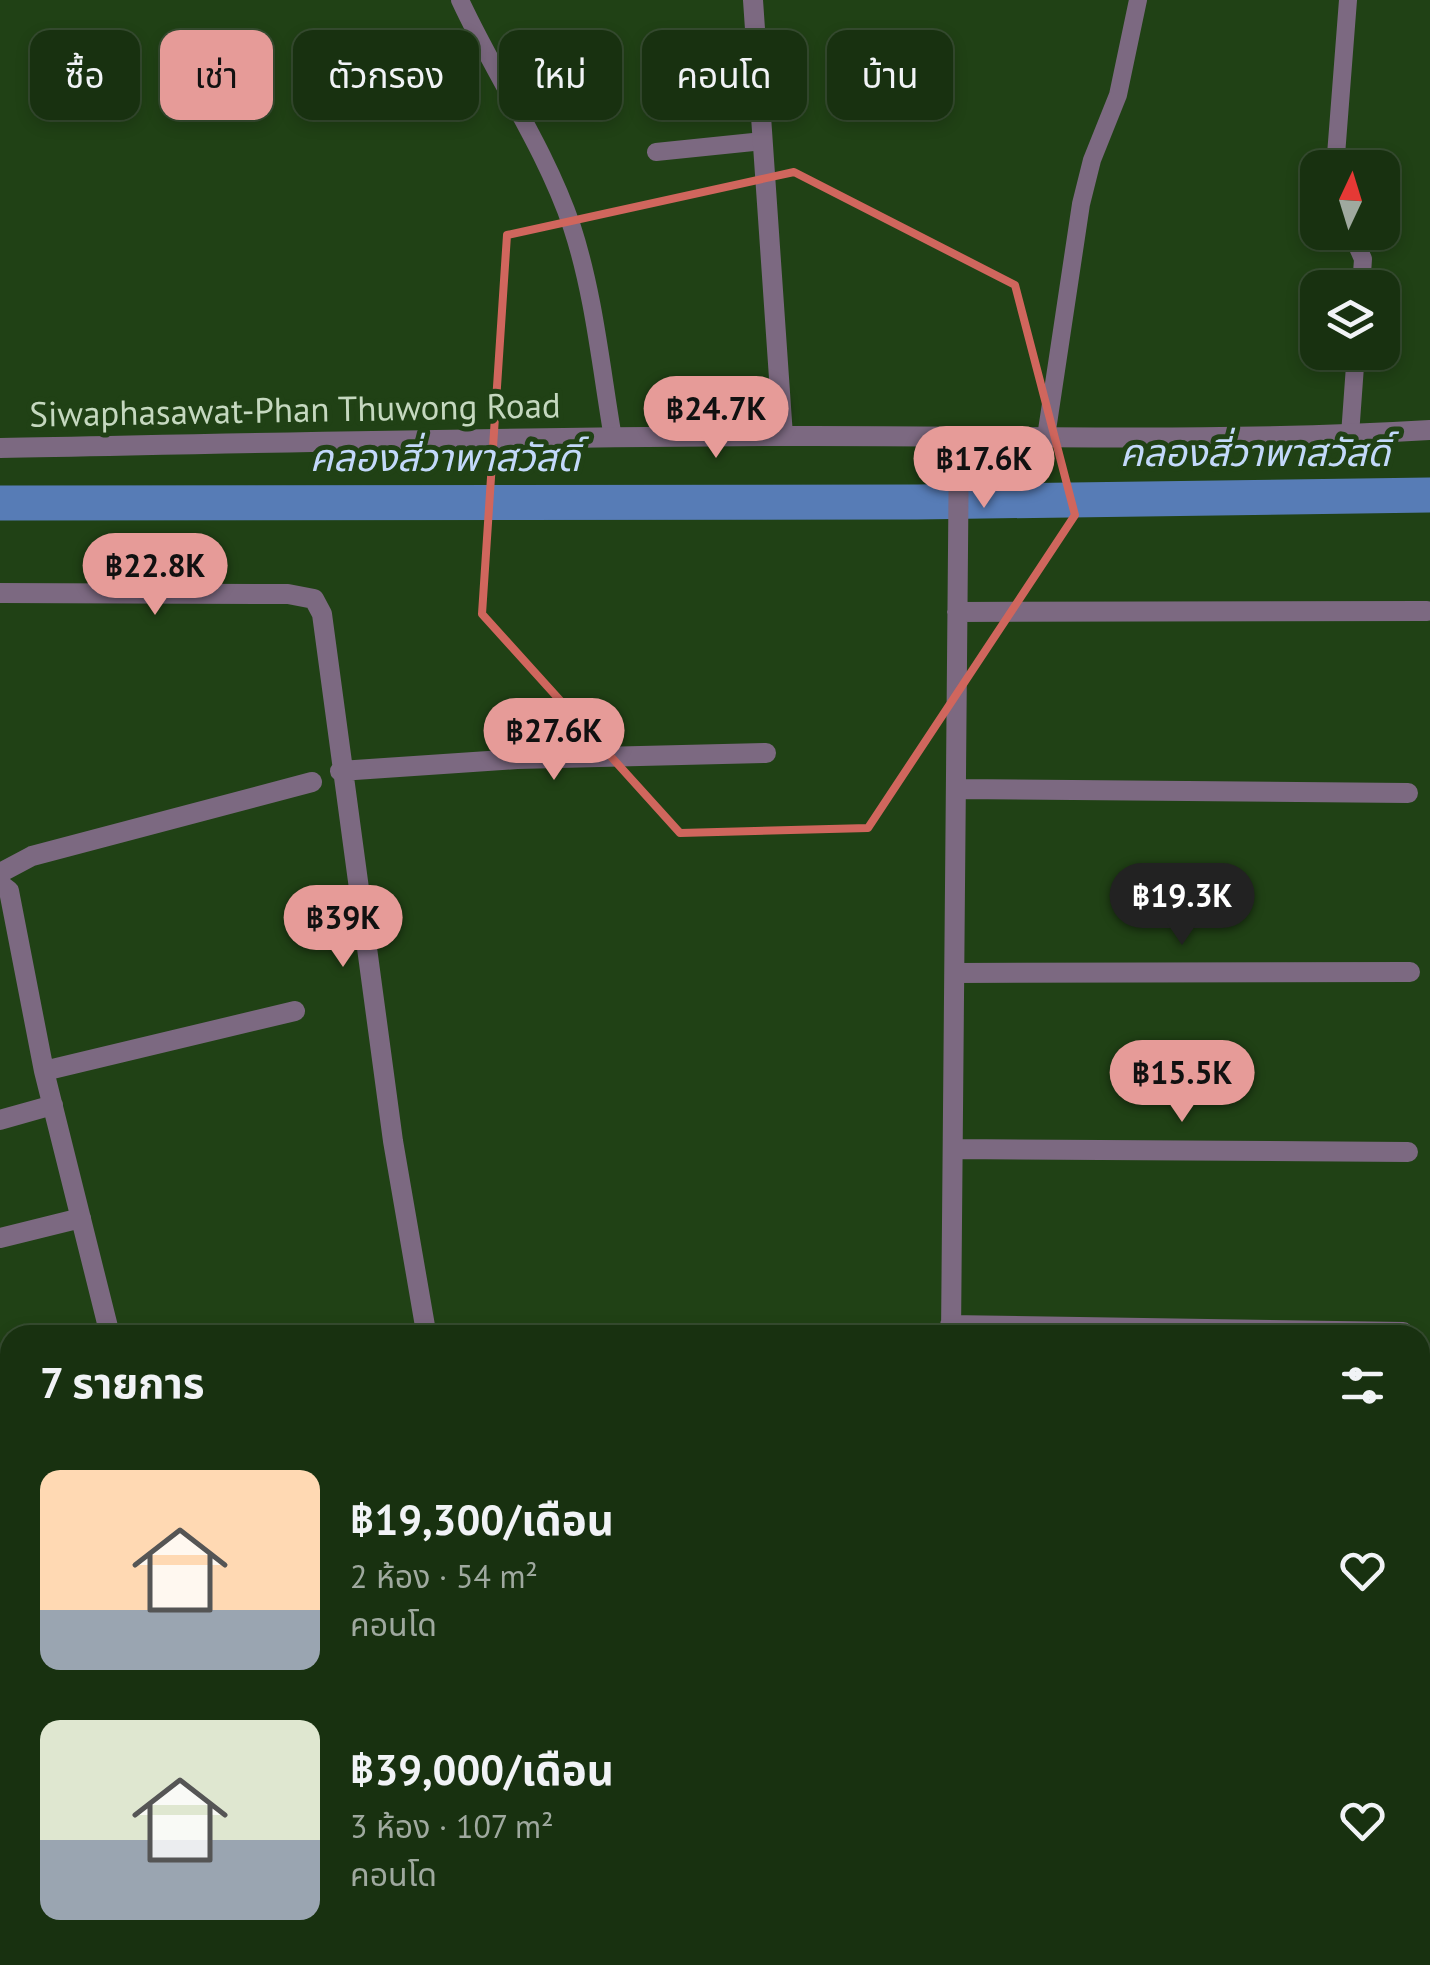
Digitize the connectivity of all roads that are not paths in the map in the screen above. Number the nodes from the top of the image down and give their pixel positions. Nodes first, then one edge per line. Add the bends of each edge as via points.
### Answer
1 (460, 0) edge
2 (754, 0) edge
3 (1138, 0) edge
4 (1348, 0) edge
5 (763, 141) junction
6 (1337, 150) edge
7 (656, 152) dead end
8 (1355, 370) edge
9 (1430, 430) edge
10 (1350, 435) junction
11 (783, 436) junction
12 (613, 438) junction
13 (959, 438) junction
14 (1046, 438) junction
15 (0, 448) edge
16 (0, 592) edge
17 (1426, 611) dead end
18 (957, 612) junction
19 (766, 753) dead end
20 (340, 770) junction
21 (312, 782) dead end
22 (957, 789) junction
23 (1408, 793) dead end
24 (0, 873) edge
25 (0, 884) edge
26 (1410, 972) dead end
27 (955, 974) junction
28 (296, 1011) dead end
29 (44, 1072) junction
30 (53, 1105) junction
31 (0, 1120) edge
32 (954, 1149) junction
33 (1408, 1152) dead end
34 (81, 1218) junction
35 (0, 1238) edge
36 (108, 1325) edge
37 (426, 1325) edge
38 (951, 1325) edge

1 - 12 lane via 572,225
2 - 5 street
3 - 14 lane via 1118,95 1081,204
4 - 6 lane
5 - 7 lane
5 - 11 street
8 - 10 lane
9 - 10 street, Siwaphasawat-Phan Thuwong Road
10 - 14 street, Siwaphasawat-Phan Thuwong Road
11 - 12 street, Siwaphasawat-Phan Thuwong Road
11 - 13 street, Siwaphasawat-Phan Thuwong Road
12 - 15 street, Siwaphasawat-Phan Thuwong Road
13 - 14 street, Siwaphasawat-Phan Thuwong Road
13 - 18 street
16 - 20 street via 314,599 322,614
17 - 18 street
18 - 22 street
19 - 20 street
20 - 37 street
21 - 24 street via 32,856
22 - 23 street
22 - 27 street
25 - 29 street via 9,891
26 - 27 street
27 - 32 street
28 - 29 street
29 - 30 street
30 - 31 street
30 - 34 street
32 - 33 street
32 - 38 street
34 - 35 street
34 - 36 street

